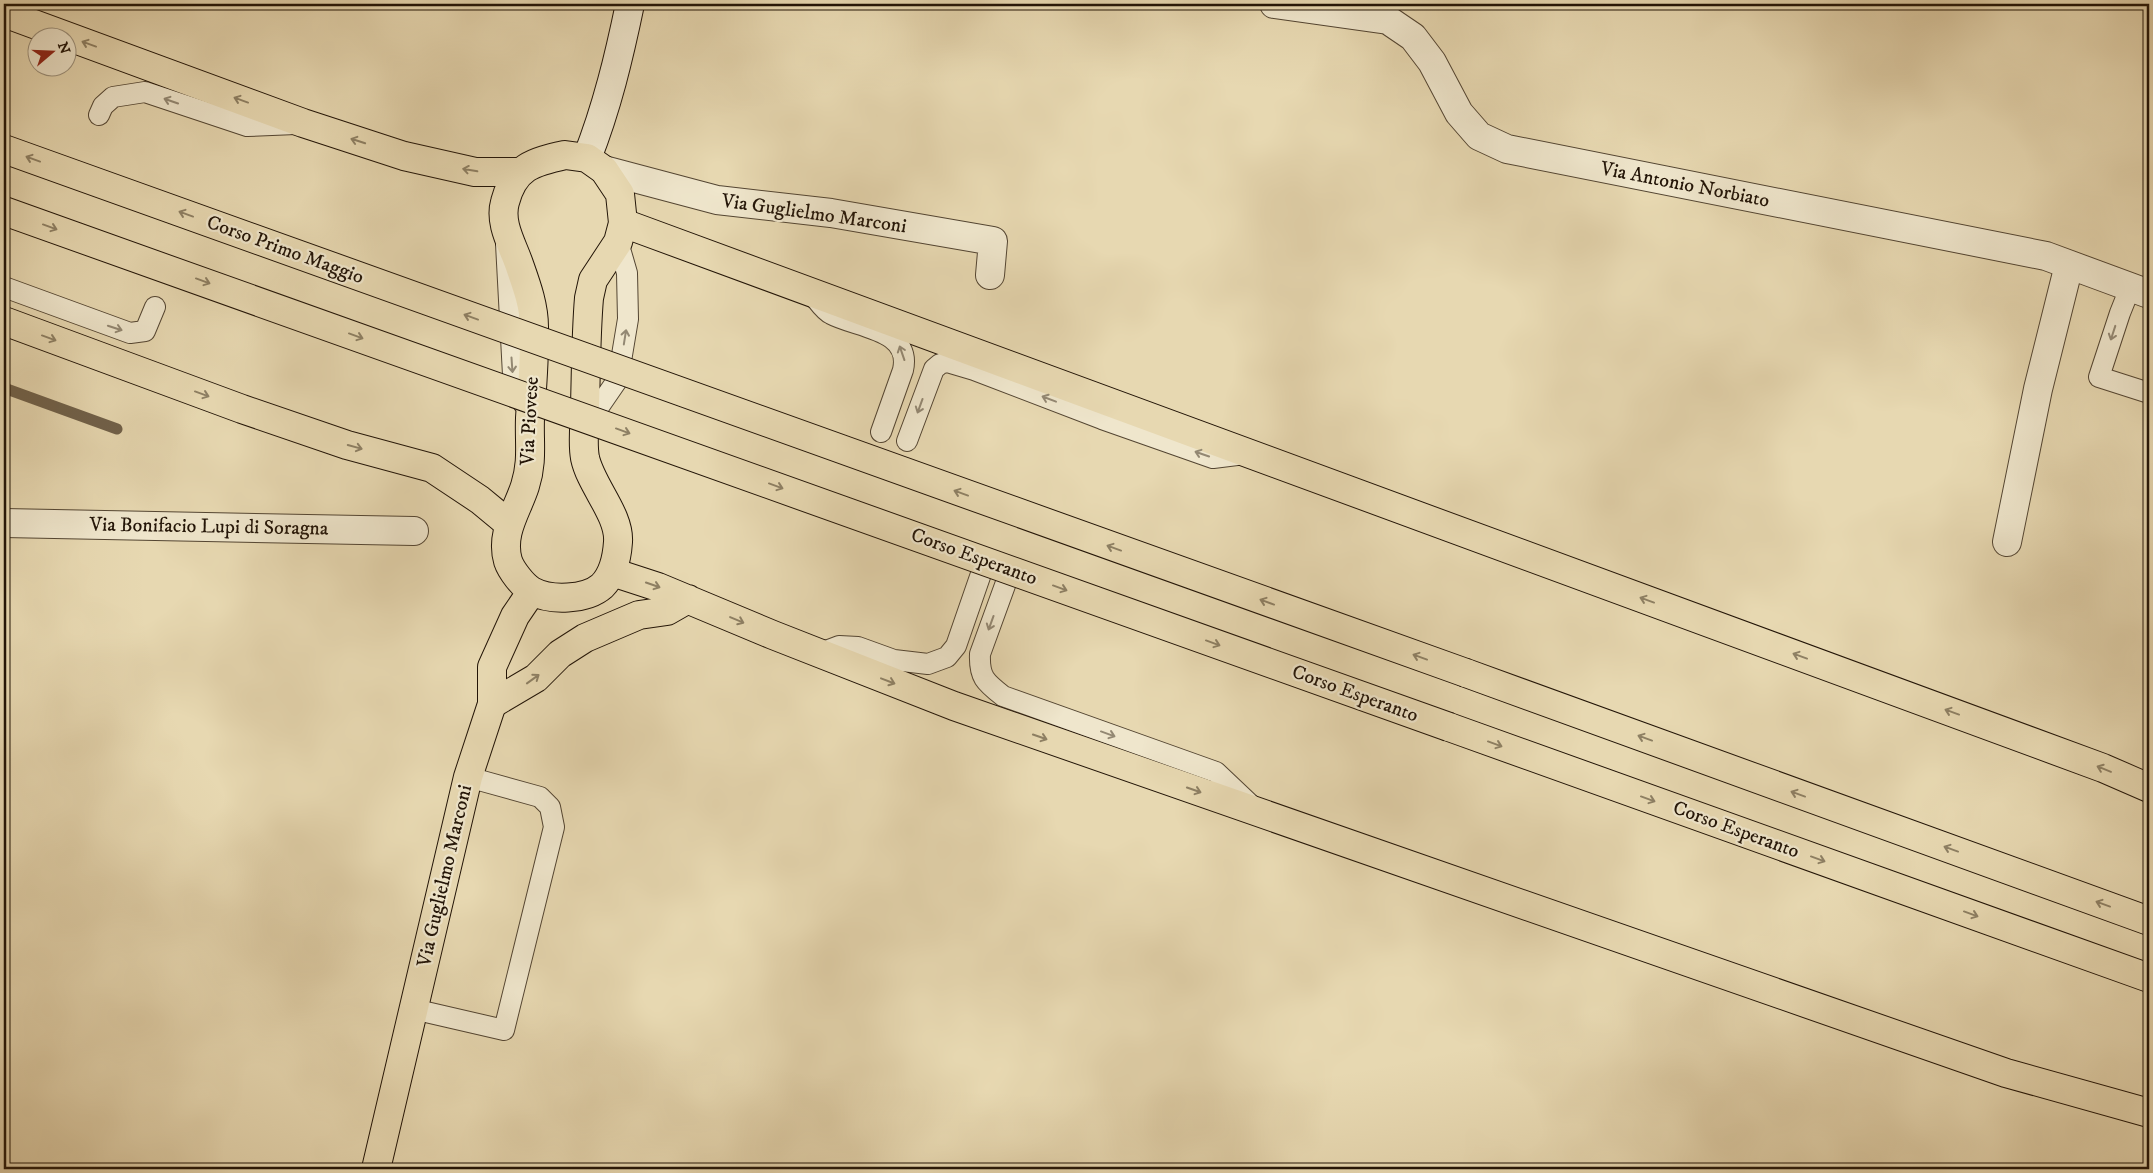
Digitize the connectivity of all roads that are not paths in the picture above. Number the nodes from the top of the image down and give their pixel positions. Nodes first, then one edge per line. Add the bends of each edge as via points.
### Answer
1 (630, 4) edge
2 (1274, 4) edge
3 (4, 12) edge
4 (99, 115) dead end
5 (304, 124) junction
6 (4, 149) edge
7 (596, 164) junction
8 (519, 172) junction
9 (4, 211) edge
10 (621, 232) junction
11 (2069, 265) junction
12 (990, 275) dead end
13 (4, 287) edge
14 (809, 291) junction
15 (2140, 291) edge
16 (155, 307) dead end
17 (4, 321) edge
18 (2149, 393) edge
19 (585, 427) junction
20 (882, 432) dead end
21 (907, 441) dead end
22 (1249, 453) junction
23 (4, 523) edge
24 (509, 524) junction
25 (414, 531) dead end
26 (2007, 542) dead end
27 (983, 568) dead end
28 (612, 572) junction
29 (1008, 577) dead end
30 (532, 591) junction
31 (688, 600) junction
32 (818, 654) junction
33 (492, 704) junction
34 (468, 777) junction
35 (2149, 788) edge
36 (1260, 814) junction
37 (2149, 921) edge
38 (2149, 978) edge
39 (413, 1009) junction
40 (2149, 1112) edge
41 (376, 1169) edge

1 - 7 street via 601,123
2 - 11 street, Via Antonio Norbiato via 1388,20 1413,37 1432,62 1459,113 1479,136 1507,149 2046,256
5 -> 3 main road
5 -> 4 lane via 247,126 145,92 113,97
8 -> 5 main road via 475,172 404,156
37 -> 6 main road, Corso Primo Maggio, bridge
7 - 8 main road via 565,155 537,161
7 - 10 main road via 620,194
7 - 12 street, Via Guglielmo Marconi via 717,200 831,213 993,242
8 - 24 main road, Via Piovese via 504,204 505,229 530,297 534,325 531,460 525,487
9 -> 38 main road, Corso Esperanto, bridge
10 - 14 main road via 700,253
10 - 19 main road via 593,280 589,298
19 -> 10 lane via 618,379 628,318 627,274
11 - 15 street, Via Antonio Norbiato
11 - 26 street via 2038,389
13 -> 16 lane via 130,333 145,331
20 -> 14 lane via 903,370 903,349 894,338 829,314
14 - 22 main road
15 -> 18 lane via 2120,313 2099,377
17 -> 24 main road via 242,409 347,445 432,468
19 - 28 main road via 585,458 614,520 619,541
22 -> 21 lane via 1213,458 947,362 934,370
35 -> 22 main road
23 - 25 street, Via Bonifacio Lupi di Soragna
24 - 30 main road, Via Piovese via 506,539 508,562
27 - 32 lane via 956,646 947,657 928,664 894,660 858,647 839,646
28 - 30 main road via 601,586 564,599
28 -> 31 main road
29 -> 36 lane via 980,654 979,667 985,682 1003,696 1216,772
30 - 33 main road, Via Guglielmo Marconi via 515,616 492,667
31 -> 32 main road
33 -> 31 main road via 536,678 560,654 585,638 638,615 667,611
32 -> 36 main road via 954,706
33 - 34 main road, Via Guglielmo Marconi
34 - 39 main road, Via Guglielmo Marconi
34 - 39 lane via 540,797 550,807 554,827 504,1030
36 - 40 main road via 2006,1073
39 - 41 main road, Via Guglielmo Marconi

